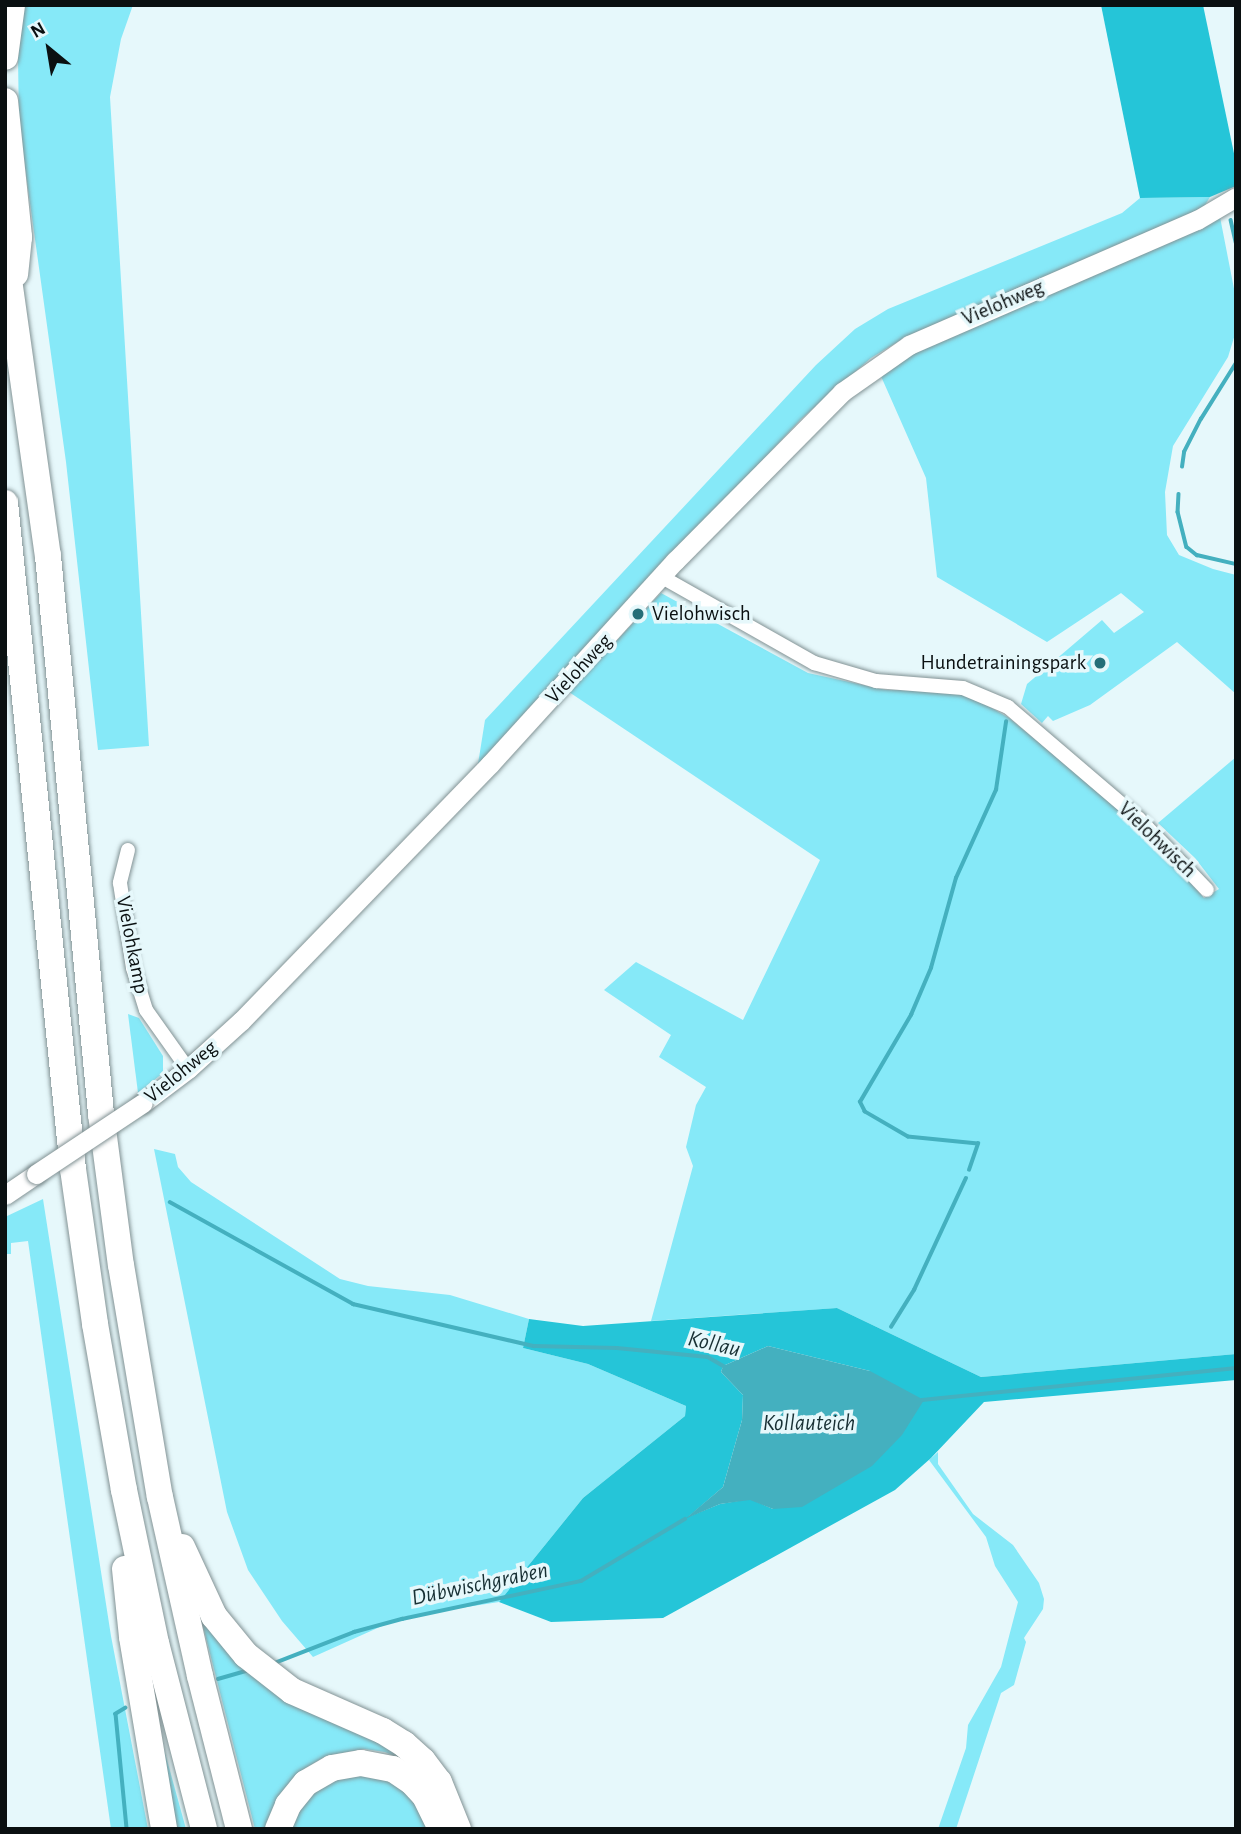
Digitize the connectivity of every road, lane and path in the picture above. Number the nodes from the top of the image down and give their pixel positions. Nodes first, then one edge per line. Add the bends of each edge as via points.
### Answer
1 (12, 5) edge
2 (5, 57) edge
3 (5, 101) edge
4 (1236, 198) edge
5 (5, 251) edge
6 (12, 293) junction
7 (38, 481) junction
8 (5, 494) edge
9 (5, 503) edge
10 (662, 578) junction
11 (34, 605) junction
12 (64, 724) junction
13 (29, 731) junction
14 (128, 850) dead end
15 (1207, 890) dead end
16 (188, 1069) junction
17 (5, 1195) edge
18 (124, 1490) junction
19 (160, 1497) junction
20 (164, 1829) edge
21 (204, 1829) edge
22 (239, 1829) edge
23 (278, 1829) edge
24 (441, 1829) edge
25 (458, 1829) edge

1 - 2 highway
3 - 6 highway via 19,236
4 - 10 street, Vielohweg via 1197,220 942,329 876,365 808,424
5 - 6 highway
6 - 7 highway
7 - 11 highway
7 - 12 highway
8 - 11 highway
9 - 13 highway
10 - 15 street, Vielohwisch via 814,663 876,681 963,688 1008,707 1139,819
10 - 16 street, Vielohweg via 490,764 249,1013
11 - 12 highway
11 - 13 highway
12 - 19 highway via 101,1114
13 - 18 highway via 73,1169
14 - 16 street, Vielohkamp via 120,883 133,968 146,1010
16 - 17 street, Vielohweg, bridge
18 - 20 highway via 123,1548 132,1637
18 - 21 highway via 156,1643
19 - 22 highway
19 - 25 highway via 207,1603 234,1643 292,1691 383,1731 410,1749 445,1793
23 - 24 highway via 288,1805 306,1783 332,1768 361,1763 393,1769 412,1782 425,1796

